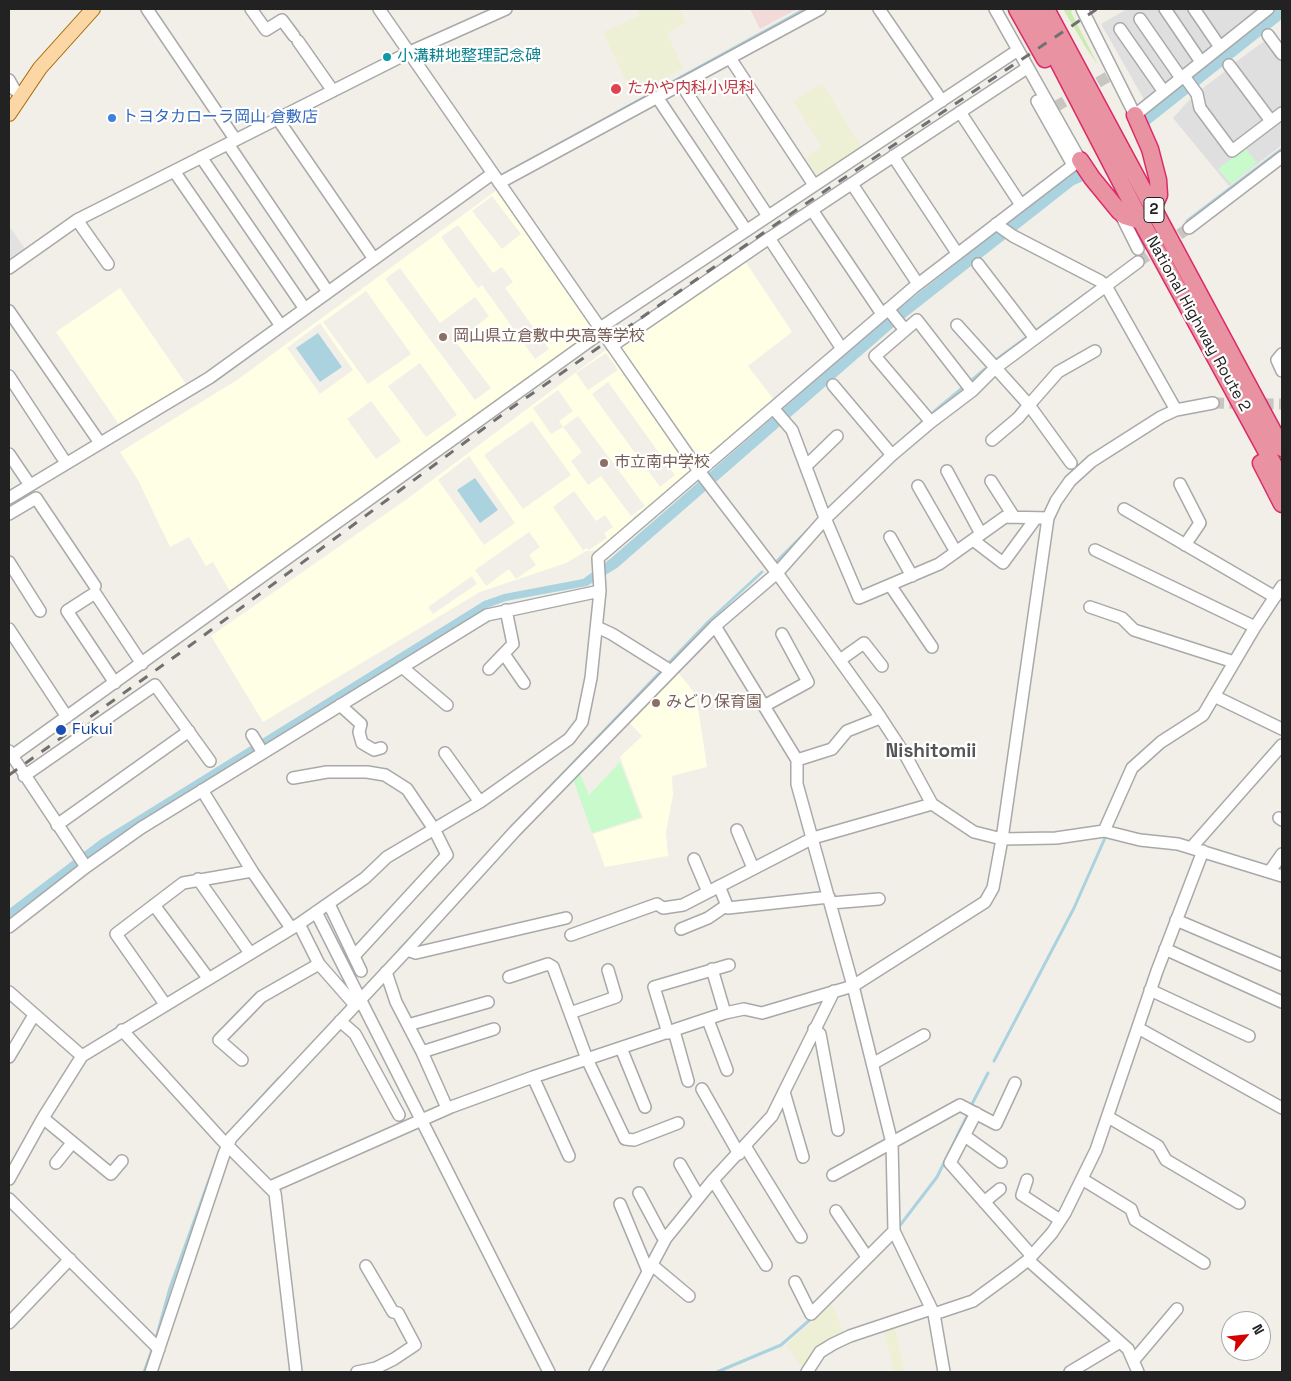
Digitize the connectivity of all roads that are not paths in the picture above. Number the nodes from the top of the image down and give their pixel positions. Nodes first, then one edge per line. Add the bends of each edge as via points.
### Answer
1 (93, 9) edge
2 (147, 9) edge
3 (251, 9) edge
4 (379, 9) edge
5 (506, 9) edge
6 (820, 9) edge
7 (879, 9) edge
8 (995, 9) edge
9 (1017, 9) edge
10 (1031, 9) edge
11 (1046, 9) edge
12 (1057, 9) edge
13 (1082, 9) edge
14 (1194, 9) edge
15 (1268, 9) edge
16 (1165, 10) edge
17 (1140, 19) dead end
18 (1120, 30) dead end
19 (1268, 35) dead end
20 (1220, 47) junction
21 (1018, 50) junction
22 (410, 52) junction
23 (1282, 54) edge
24 (730, 58) junction
25 (1201, 62) junction
26 (1229, 65) dead end
27 (1027, 68) junction
28 (1184, 77) junction
29 (9, 80) edge
30 (681, 84) junction
31 (333, 91) junction
32 (1164, 92) junction
33 (21, 95) junction
34 (1095, 96) junction
35 (657, 97) junction
36 (942, 101) junction
37 (1037, 101) dead end
38 (960, 112) junction
39 (1282, 113) edge
40 (9, 114) edge
41 (1135, 115) junction
42 (277, 118) junction
43 (1272, 121) junction
44 (231, 142) junction
45 (894, 156) junction
46 (201, 157) junction
47 (1282, 157) edge
48 (1076, 162) junction
49 (174, 171) junction
50 (495, 178) junction
51 (1120, 180) junction
52 (852, 184) junction
53 (814, 185) junction
54 (1021, 205) junction
55 (1153, 208) junction
56 (812, 210) junction
57 (1119, 211) junction
58 (768, 216) junction
59 (77, 220) junction
60 (1141, 221) junction
61 (998, 226) junction
62 (1189, 228) tunnel mouth
63 (746, 230) junction
64 (769, 238) junction
65 (1138, 250) dead end
66 (957, 253) junction
67 (374, 259) junction
68 (1138, 262) tunnel mouth
69 (108, 264) dead end
70 (978, 264) dead end
71 (9, 268) edge
72 (918, 284) junction
73 (1103, 284) junction
74 (328, 292) junction
75 (305, 309) junction
76 (9, 311) edge
77 (887, 312) junction
78 (1216, 322) junction
79 (957, 325) dead end
80 (281, 326) junction
81 (903, 327) junction
82 (601, 330) junction
83 (1031, 334) junction
84 (612, 346) junction
85 (842, 349) junction
86 (1095, 351) dead end
87 (1282, 354) edge
88 (994, 369) junction
89 (1282, 371) edge
90 (9, 376) edge
91 (833, 385) dead end
92 (968, 387) junction
93 (1235, 394) junction
94 (1213, 403) tunnel mouth
95 (1029, 405) junction
96 (1176, 410) junction
97 (779, 414) junction
98 (928, 418) junction
99 (1282, 423) edge
100 (837, 436) dead end
101 (992, 440) dead end
102 (100, 443) junction
103 (1282, 448) edge
104 (9, 454) edge
105 (892, 455) junction
106 (66, 463) junction
107 (1071, 463) dead end
108 (806, 466) junction
109 (948, 471) dead end
110 (701, 473) junction
111 (1282, 480) edge
112 (991, 481) dead end
113 (1180, 484) dead end
114 (30, 485) junction
115 (918, 486) dead end
116 (9, 498) edge
117 (1282, 504) edge
118 (1124, 509) dead end
119 (9, 514) edge
120 (825, 518) junction
121 (1014, 518) junction
122 (1042, 518) junction
123 (890, 537) dead end
124 (977, 537) junction
125 (1185, 545) junction
126 (1096, 550) dead end
127 (956, 552) junction
128 (9, 562) edge
129 (777, 573) junction
130 (912, 576) junction
131 (890, 585) junction
132 (95, 586) dead end
133 (1282, 586) edge
134 (601, 587) junction
135 (1274, 597) junction
136 (1090, 607) dead end
137 (506, 610) junction
138 (40, 611) dead end
139 (715, 626) junction
140 (1254, 627) junction
141 (596, 628) junction
142 (9, 629) edge
143 (782, 634) dead end
144 (932, 647) dead end
145 (504, 654) junction
146 (840, 660) junction
147 (1234, 662) junction
148 (142, 664) junction
149 (882, 666) dead end
150 (402, 667) junction
151 (489, 669) dead end
152 (668, 669) junction
153 (115, 683) junction
154 (524, 683) dead end
155 (1218, 698) junction
156 (340, 706) junction
157 (447, 706) dead end
158 (764, 706) junction
159 (67, 717) junction
160 (880, 718) junction
161 (1282, 729) edge
162 (189, 731) junction
163 (253, 736) dead end
164 (1282, 745) edge
165 (381, 748) dead end
166 (262, 751) junction
167 (445, 753) dead end
168 (10, 754) edge
169 (797, 760) junction
170 (210, 761) dead end
171 (24, 776) junction
172 (293, 778) dead end
173 (202, 790) junction
174 (480, 802) junction
175 (932, 804) junction
176 (57, 825) junction
177 (434, 828) junction
178 (737, 830) dead end
179 (1104, 831) junction
180 (813, 838) junction
181 (1002, 839) junction
182 (1191, 848) junction
183 (1282, 854) edge
184 (1201, 855) junction
185 (694, 860) dead end
186 (85, 866) junction
187 (753, 868) junction
188 (252, 871) junction
189 (1270, 872) junction
190 (1282, 876) edge
191 (198, 879) junction
192 (714, 889) junction
193 (879, 899) dead end
194 (830, 900) junction
195 (329, 904) junction
196 (727, 904) junction
197 (154, 905) junction
198 (316, 912) junction
199 (566, 918) dead end
200 (1176, 920) junction
201 (295, 926) junction
202 (9, 927) edge
203 (681, 929) dead end
204 (571, 935) dead end
205 (1165, 949) junction
206 (407, 950) junction
207 (250, 953) junction
208 (354, 956) junction
209 (319, 964) junction
210 (729, 964) dead end
211 (1282, 965) edge
212 (712, 969) junction
213 (608, 970) dead end
214 (361, 971) dead end
215 (386, 972) junction
216 (509, 977) dead end
217 (208, 978) junction
218 (853, 986) junction
219 (1150, 990) junction
220 (9, 992) edge
221 (834, 992) junction
222 (359, 998) junction
223 (488, 1002) dead end
224 (1282, 1002) edge
225 (165, 1004) junction
226 (570, 1013) junction
227 (724, 1013) junction
228 (34, 1015) junction
229 (708, 1020) junction
230 (340, 1021) junction
231 (408, 1025) junction
232 (814, 1028) junction
233 (1138, 1028) junction
234 (494, 1029) dead end
235 (122, 1030) junction
236 (671, 1032) junction
237 (924, 1034) dead end
238 (1249, 1036) dead end
239 (621, 1048) junction
240 (422, 1052) junction
241 (82, 1056) junction
242 (9, 1057) edge
243 (587, 1059) junction
244 (242, 1060) dead end
245 (874, 1063) junction
246 (727, 1070) dead end
247 (533, 1077) junction
248 (688, 1081) dead end
249 (1015, 1083) dead end
250 (702, 1089) dead end
251 (784, 1092) junction
252 (645, 1107) dead end
253 (448, 1108) junction
254 (1282, 1108) edge
255 (976, 1114) junction
256 (399, 1115) dead end
257 (1108, 1117) junction
258 (43, 1118) junction
259 (422, 1120) junction
260 (678, 1123) dead end
261 (838, 1130) dead end
262 (964, 1136) junction
263 (225, 1142) junction
264 (72, 1143) junction
265 (892, 1143) junction
266 (742, 1150) junction
267 (569, 1156) dead end
268 (802, 1157) dead end
269 (122, 1161) dead end
270 (1001, 1162) dead end
271 (56, 1163) dead end
272 (680, 1164) dead end
273 (833, 1175) dead end
274 (9, 1179) edge
275 (1082, 1179) junction
276 (713, 1180) junction
277 (1027, 1180) dead end
278 (270, 1187) junction
279 (1000, 1188) dead end
280 (639, 1193) dead end
281 (699, 1197) junction
282 (9, 1199) edge
283 (984, 1202) junction
284 (1239, 1202) dead end
285 (620, 1204) dead end
286 (836, 1211) dead end
287 (1060, 1220) junction
288 (894, 1231) junction
289 (801, 1237) dead end
290 (666, 1238) junction
291 (867, 1257) junction
292 (1030, 1258) junction
293 (70, 1259) junction
294 (1204, 1263) dead end
295 (766, 1265) dead end
296 (366, 1266) dead end
297 (650, 1268) junction
298 (795, 1282) dead end
299 (689, 1296) dead end
300 (1177, 1309) dead end
301 (932, 1312) junction
302 (9, 1323) edge
303 (1120, 1342) junction
304 (159, 1348) junction
305 (1135, 1368) edge
306 (151, 1372) edge
307 (296, 1372) edge
308 (357, 1372) edge
309 (548, 1372) edge
310 (595, 1372) edge
311 (807, 1372) edge
312 (944, 1372) edge
313 (1070, 1372) edge

1 - 33 main road via 40,68
2 - 44 street
3 - 31 street via 266,30 282,20
4 - 22 street
5 - 22 street
6 - 24 street
7 - 36 street
8 - 21 street
9 - 51 highway via 1074,109
10 - 51 highway, National Highway Route 2 / 2
11 - 34 highway, National Highway Route 2 / 2
12 - 34 highway via 1080,54
13 - 41 street
14 - 20 street
15 - 20 street
16 - 25 street
17 - 28 street
18 - 32 street
19 - 23 street
20 - 25 street
21 - 27 street
21 - 36 street
22 - 31 street
22 - 50 street
24 - 30 street
24 - 53 street
25 - 28 street
26 - 43 street
27 - 38 street
27 - 48 street via 1054,108
28 - 32 street
28 - 43 street via 1194,90 1200,108 1232,151
29 - 33 street
30 - 35 street
30 - 58 street
31 - 42 street
32 - 41 street
33 - 40 main road
34 - 55 highway, National Highway Route 2 / 2
35 - 50 street
35 - 63 street
36 - 53 street
37 - 48 street
38 - 45 street
38 - 54 street
39 - 43 street
41 - 55 highway via 1150,149 1158,180 1159,195
42 - 44 street
42 - 67 street
44 - 46 street
44 - 74 street
45 - 52 street
45 - 66 street
46 - 49 street
46 - 75 street
47 - 62 street
48 - 54 street
48 - 57 highway
49 - 59 street
49 - 80 street
50 - 67 street
50 - 82 street
51 - 60 highway, National Highway Route 2 / 2
52 - 56 street
52 - 72 street
53 - 58 street
54 - 61 street
55 - 78 highway, National Highway Route 2 / 2
56 - 64 street
56 - 77 street
57 - 60 highway
57 - 65 street
58 - 63 street
59 - 69 street
59 - 71 street
60 - 93 highway, National Highway Route 2 / 2
61 - 66 street
61 - 73 street
63 - 82 street
64 - 84 street
64 - 85 street
66 - 72 street
67 - 74 street
68 - 73 street
70 - 83 street
72 - 77 street
73 - 83 street
73 - 96 street
74 - 75 street
75 - 80 street
76 - 102 street
77 - 81 street
77 - 85 street
78 - 99 highway
78 - 103 highway, National Highway Route 2 / 2
79 - 88 street
80 - 102 street via 209,378
81 - 92 street via 917,320
81 - 98 street via 876,356
82 - 84 street
82 - 148 street
83 - 88 street
84 - 110 street
85 - 97 street
86 - 95 street via 1058,372
87 - 89 street via 1277,360
88 - 92 street
88 - 95 street
90 - 106 street
91 - 105 street
92 - 98 street
93 - 111 highway, National Highway Route 2 / 2
93 - 117 highway via 1240,423
94 - 96 street
95 - 101 street
95 - 107 street
96 - 122 street via 1092,461 1070,481
97 - 108 street via 792,430
97 - 110 street
98 - 105 street
100 - 108 street
102 - 106 street
104 - 114 street
105 - 120 street
106 - 114 street
108 - 120 street
109 - 124 street
110 - 129 street
110 - 134 street via 598,558
112 - 121 street
113 - 125 street via 1200,522
114 - 116 street
115 - 127 street
118 - 125 street
119 - 132 street via 36,498
120 - 129 street
120 - 131 street via 859,598
121 - 122 street
121 - 124 street via 1005,517
122 - 124 street via 1002,564
122 - 181 street
123 - 130 street
124 - 127 street
125 - 135 street
126 - 140 street
127 - 130 street
128 - 138 street
129 - 139 street
129 - 146 street
130 - 131 street
131 - 144 street
133 - 135 street
134 - 137 street
134 - 141 street
135 - 140 street
136 - 147 street via 1122,618 1134,630
137 - 145 street via 513,644
137 - 150 street via 487,615
139 - 152 street
139 - 158 street
140 - 147 street
141 - 152 street via 612,634
141 - 174 street via 590,688 582,722 570,739
142 - 159 street
143 - 158 street via 808,682
145 - 151 street
145 - 154 street
146 - 149 street via 864,643
146 - 160 street
147 - 155 street
148 - 153 street
148 - 153 street via 95,593 67,610
150 - 156 street
150 - 157 street
152 - 206 street via 515,830
153 - 159 street
155 - 161 street
155 - 179 street via 1203,715 1160,742 1132,768
156 - 165 street via 361,724 362,743 374,750
156 - 166 street
158 - 169 street
159 - 168 street
160 - 169 street via 847,731 832,749
160 - 175 street
162 - 170 street
162 - 171 street via 155,685
162 - 176 street
163 - 166 street
164 - 182 street
166 - 173 street
167 - 174 street
168 - 171 street
169 - 180 street via 797,784
171 - 176 street
172 - 177 street via 327,772 385,775 407,789
173 - 186 street
173 - 188 street
174 - 177 street
175 - 180 street
175 - 181 street via 974,832
176 - 186 street
177 - 195 street via 387,857
177 - 208 street via 447,855
178 - 187 street
179 - 181 street via 1056,838
179 - 182 street
180 - 187 street
180 - 194 street
181 - 218 street via 993,888 985,902
182 - 184 street
183 - 189 street
184 - 189 street
184 - 200 street
185 - 192 street
186 - 202 street
187 - 192 street
188 - 191 street
188 - 201 street
189 - 190 street
191 - 197 street via 183,883
191 - 207 street
192 - 196 street
192 - 204 street via 683,904 663,908 656,904
193 - 194 street
194 - 196 street via 728,908
194 - 218 street
195 - 198 street
195 - 208 street
196 - 203 street via 696,924
197 - 217 street
197 - 225 street via 116,934
198 - 201 street
198 - 222 street
199 - 206 street via 416,953
200 - 205 street
200 - 211 street
201 - 207 street
201 - 209 street
205 - 219 street
205 - 224 street
206 - 215 street
207 - 217 street
208 - 214 street
209 - 222 street
209 - 244 street via 261,997 219,1040
210 - 212 street
212 - 227 street
212 - 236 street via 654,987
213 - 226 street via 616,997
215 - 222 street
215 - 231 street
216 - 226 street via 548,964 553,967
217 - 225 street
218 - 221 street
218 - 245 street
219 - 233 street
219 - 238 street
220 - 228 street
221 - 227 street via 762,1013 744,1009
221 - 232 street
222 - 230 street
222 - 259 street
223 - 231 street
225 - 235 street
226 - 243 street
227 - 229 street
228 - 241 street
228 - 242 street
229 - 236 street
229 - 246 street
230 - 256 street via 355,1034
230 - 263 street
231 - 240 street
232 - 251 street
232 - 261 street via 820,1034
233 - 254 street
233 - 257 street
234 - 240 street
235 - 241 street
235 - 263 street
236 - 239 street
236 - 248 street
237 - 245 street
239 - 243 street
239 - 252 street
240 - 253 street
241 - 258 street
243 - 247 street
243 - 260 street via 626,1139 634,1140
245 - 265 street
247 - 253 street
247 - 267 street
249 - 255 street via 996,1124
250 - 266 street
251 - 266 street via 772,1116
251 - 268 street
253 - 259 street
255 - 262 street
255 - 265 street via 960,1104
257 - 275 street
257 - 284 street via 1158,1146 1166,1160
258 - 264 street
258 - 274 street
259 - 278 street
259 - 309 street
262 - 270 street
262 - 283 street via 950,1163
263 - 278 street
263 - 304 street
264 - 269 street via 111,1174
264 - 271 street
265 - 273 street
265 - 288 street
266 - 276 street
266 - 289 street
272 - 281 street
275 - 287 street
275 - 294 street via 1131,1209 1135,1220
276 - 281 street
276 - 295 street
277 - 287 street via 1022,1195
278 - 307 street via 274,1193
279 - 283 street
280 - 290 street
281 - 290 street
282 - 293 street
283 - 292 street
285 - 297 street
286 - 291 street
287 - 292 street
288 - 291 street
288 - 301 street
290 - 297 street
291 - 298 street via 811,1314
292 - 301 street via 973,1301
292 - 303 street
293 - 302 street
293 - 304 street
296 - 308 street via 415,1345 376,1368
297 - 299 street
297 - 310 street
300 - 305 street
301 - 311 street via 833,1344 820,1352
301 - 312 street
303 - 305 street via 1128,1349
303 - 313 street
304 - 306 street

